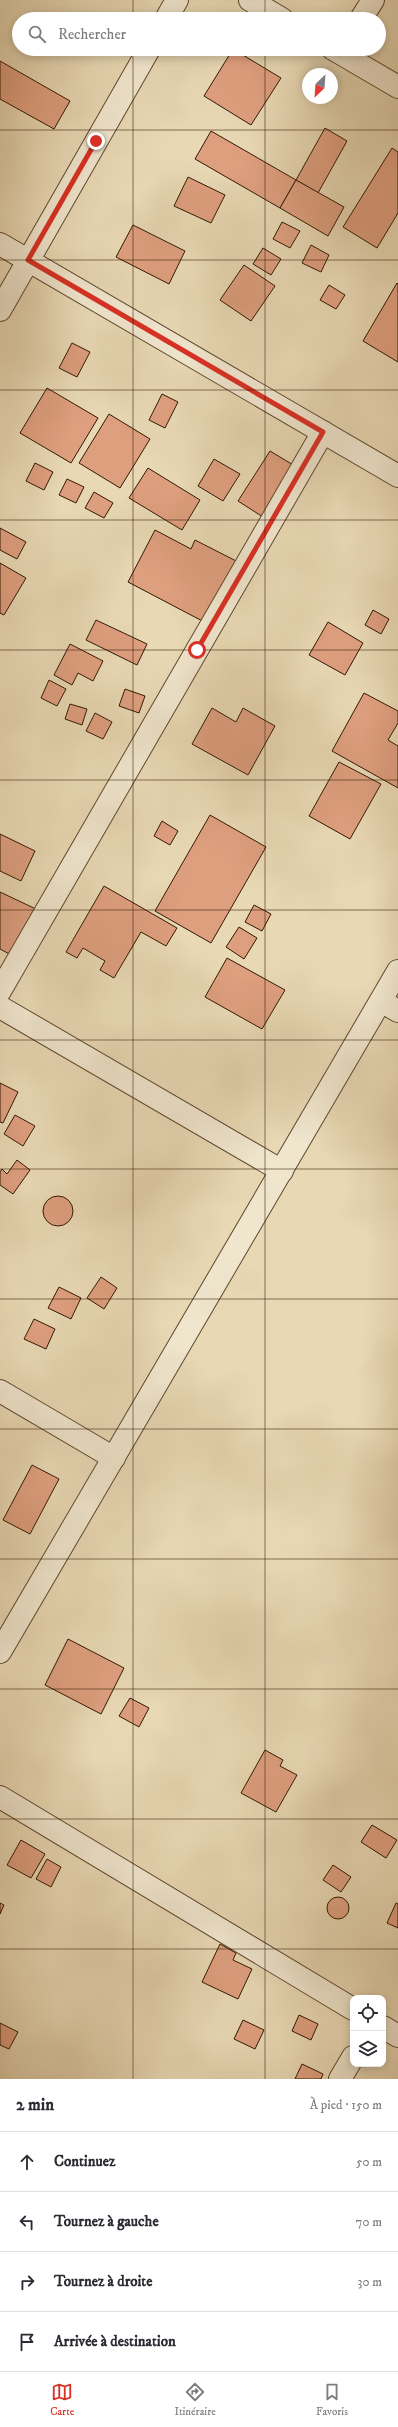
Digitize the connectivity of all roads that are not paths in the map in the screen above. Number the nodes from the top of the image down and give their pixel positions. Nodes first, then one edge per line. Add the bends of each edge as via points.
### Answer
1 (177, 0) edge
2 (250, 0) edge
3 (373, 0) edge
4 (170, 12) edge
5 (270, 12) edge
6 (365, 12) edge
7 (145, 56) edge
8 (349, 56) edge
9 (398, 87) edge
10 (0, 244) edge
11 (28, 260) junction
12 (0, 310) edge
13 (323, 432) junction
14 (398, 476) edge
15 (398, 971) edge
16 (0, 991) edge
17 (389, 1006) edge
18 (0, 1007) edge
19 (282, 1171) junction
20 (0, 1391) edge
21 (114, 1458) junction
22 (0, 1652) edge
23 (0, 1797) edge
24 (350, 2007) edge
25 (386, 2029) edge
26 (398, 2036) edge
27 (350, 2062) edge
28 (340, 2079) edge

1 - 4 street
2 - 5 street
3 - 6 street
7 - 11 street
8 - 9 street
10 - 11 street
11 - 12 street
11 - 13 street
13 - 14 street
13 - 16 street
15 - 17 street
17 - 19 street
18 - 19 street
19 - 21 street
20 - 21 street
21 - 22 street
23 - 24 street
25 - 26 street
27 - 28 street

